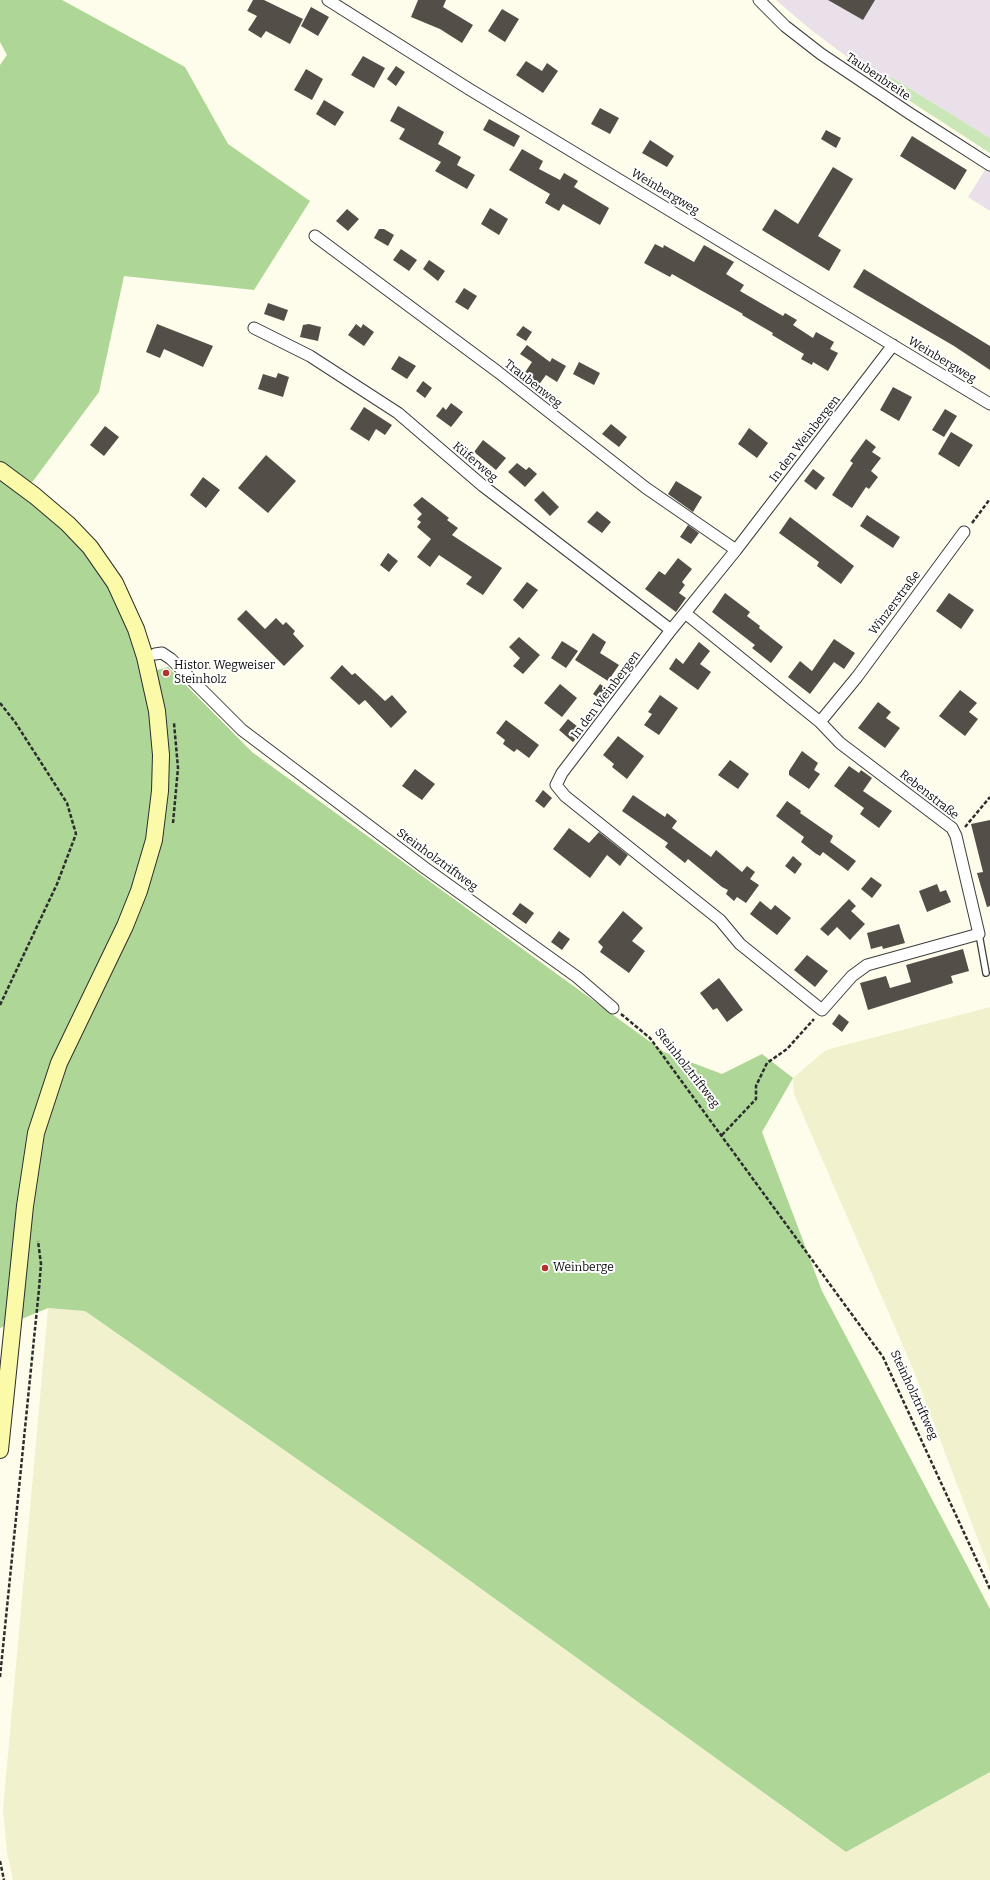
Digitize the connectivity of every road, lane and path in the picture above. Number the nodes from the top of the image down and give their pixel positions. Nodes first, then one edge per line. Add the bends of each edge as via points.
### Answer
1 (328, 0) edge
2 (759, 0) edge
3 (990, 165) edge
4 (315, 236) dead end
5 (254, 328) dead end
6 (893, 345) junction
7 (990, 404) edge
8 (0, 470) edge
9 (990, 499) edge
10 (964, 532) joint
11 (736, 550) junction
12 (685, 613) junction
13 (671, 630) junction
14 (155, 654) dead end
15 (0, 703) edge
16 (173, 718) dead end
17 (820, 722) junction
18 (990, 797) edge
19 (172, 829) dead end
20 (956, 836) junction
21 (979, 934) junction
22 (986, 973) dead end
23 (0, 1005) edge
24 (613, 1008) joint
25 (822, 1010) junction
26 (722, 1135) junction
27 (38, 1233) dead end
28 (0, 1450) edge
29 (990, 1589) edge
30 (0, 1677) edge
31 (0, 1860) edge
32 (4, 1880) edge

1 - 6 street, Weinbergweg via 469,89
2 - 3 street, Taubenbreite via 785,26 821,54
4 - 11 street, Traubenweg via 498,372 646,488
5 - 13 street, Küferweg via 310,356 398,413 483,486
6 - 7 street, Weinbergweg
6 - 11 street, In den Weinbergen
8 - 28 main road via 68,524 100,560 115,583 136,629 150,678 161,755 159,802 151,854 139,891 125,926 59,1063 36,1133 8,1349
9 - 10 path
10 - 17 street, Winzerstraße via 857,677
11 - 12 street, In den Weinbergen
12 - 13 street, In den Weinbergen
12 - 17 street, Rebenstraße
13 - 25 street, In den Weinbergen via 559,778 557,788 720,920 740,944
14 - 24 street, Steinholztriftweg via 162,653 171,659 242,730 425,868 577,977
15 - 23 path via 67,803 76,834 50,898
16 - 19 path via 178,787
17 - 20 street, Rebenstraße via 840,743 945,822
18 - 20 path
20 - 21 street, Rebenstraße
21 - 22 lane
21 - 25 street via 866,965 852,976
24 - 26 path, Steinholztriftweg via 650,1038
25 - 26 path via 787,1049 767,1063 756,1086 756,1099
26 - 29 path, Steinholztriftweg via 883,1357
27 - 30 path via 41,1264 39,1288
31 - 32 path

